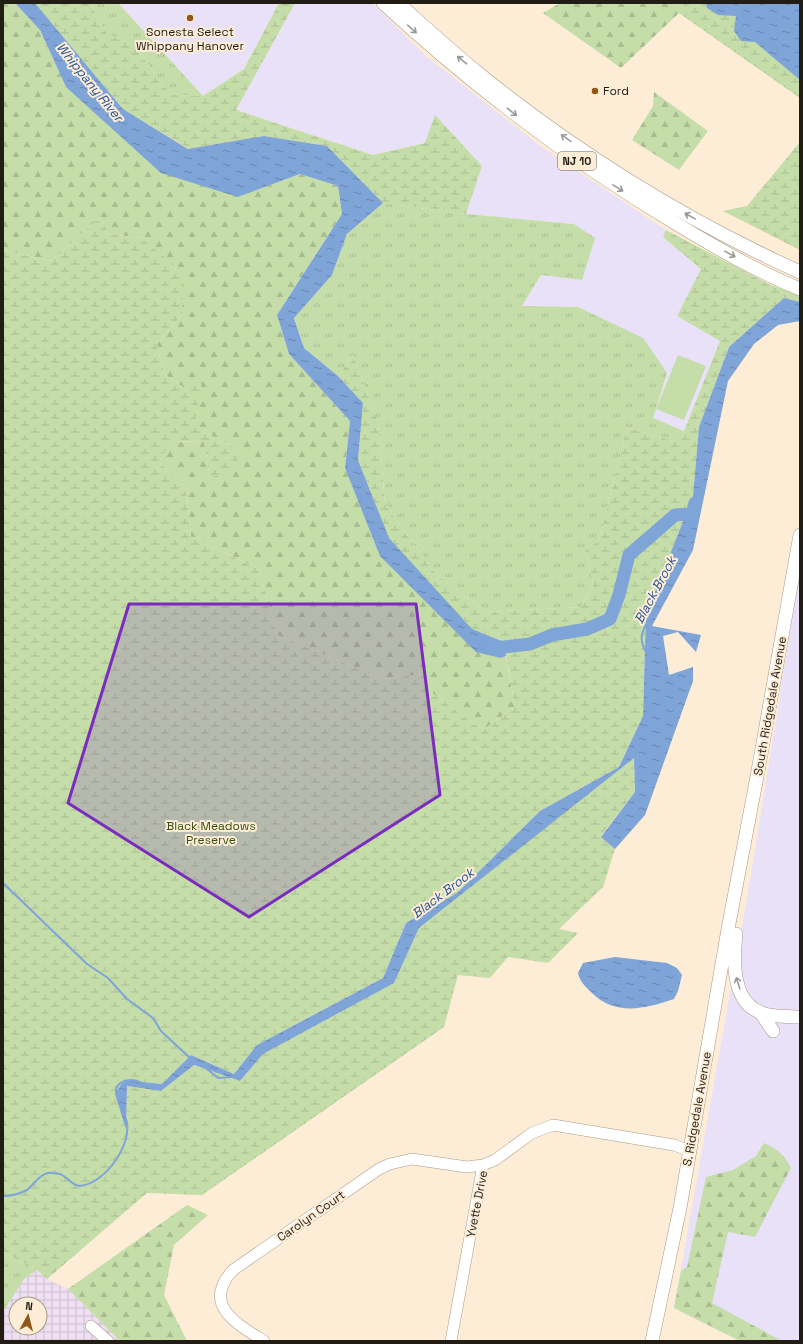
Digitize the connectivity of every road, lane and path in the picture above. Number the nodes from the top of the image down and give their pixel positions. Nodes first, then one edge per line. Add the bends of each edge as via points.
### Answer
1 (384, 3) edge
2 (398, 3) edge
3 (800, 272) edge
4 (796, 288) edge
5 (800, 536) edge
6 (738, 876) junction
7 (761, 1013) junction
8 (796, 1017) dead end
9 (773, 1031) dead end
10 (690, 1151) junction
11 (483, 1165) junction
12 (91, 1326) dead end
13 (108, 1341) edge
14 (264, 1341) edge
15 (451, 1341) edge
16 (652, 1341) edge

1 -> 4 main road, NJ 10 via 484,90 542,137 596,175 745,263
3 -> 2 main road, NJ 10 via 724,235 587,153 478,73
5 - 6 main road, South Ridgedale Avenue
7 -> 6 main road via 753,1008 740,992 734,968 734,950 742,897
6 - 10 main road, S. Ridgedale Avenue
7 - 8 main road
7 - 9 main road
10 - 11 street, Yvette Drive via 674,1145 553,1125 538,1130 495,1160
10 - 16 main road, S. Ridgedale Avenue
11 - 14 street, Carolyn Court via 467,1167 412,1159 390,1164 379,1169 233,1270 224,1282 222,1290 225,1311 234,1322
11 - 15 street, Yvette Drive
12 - 13 street

